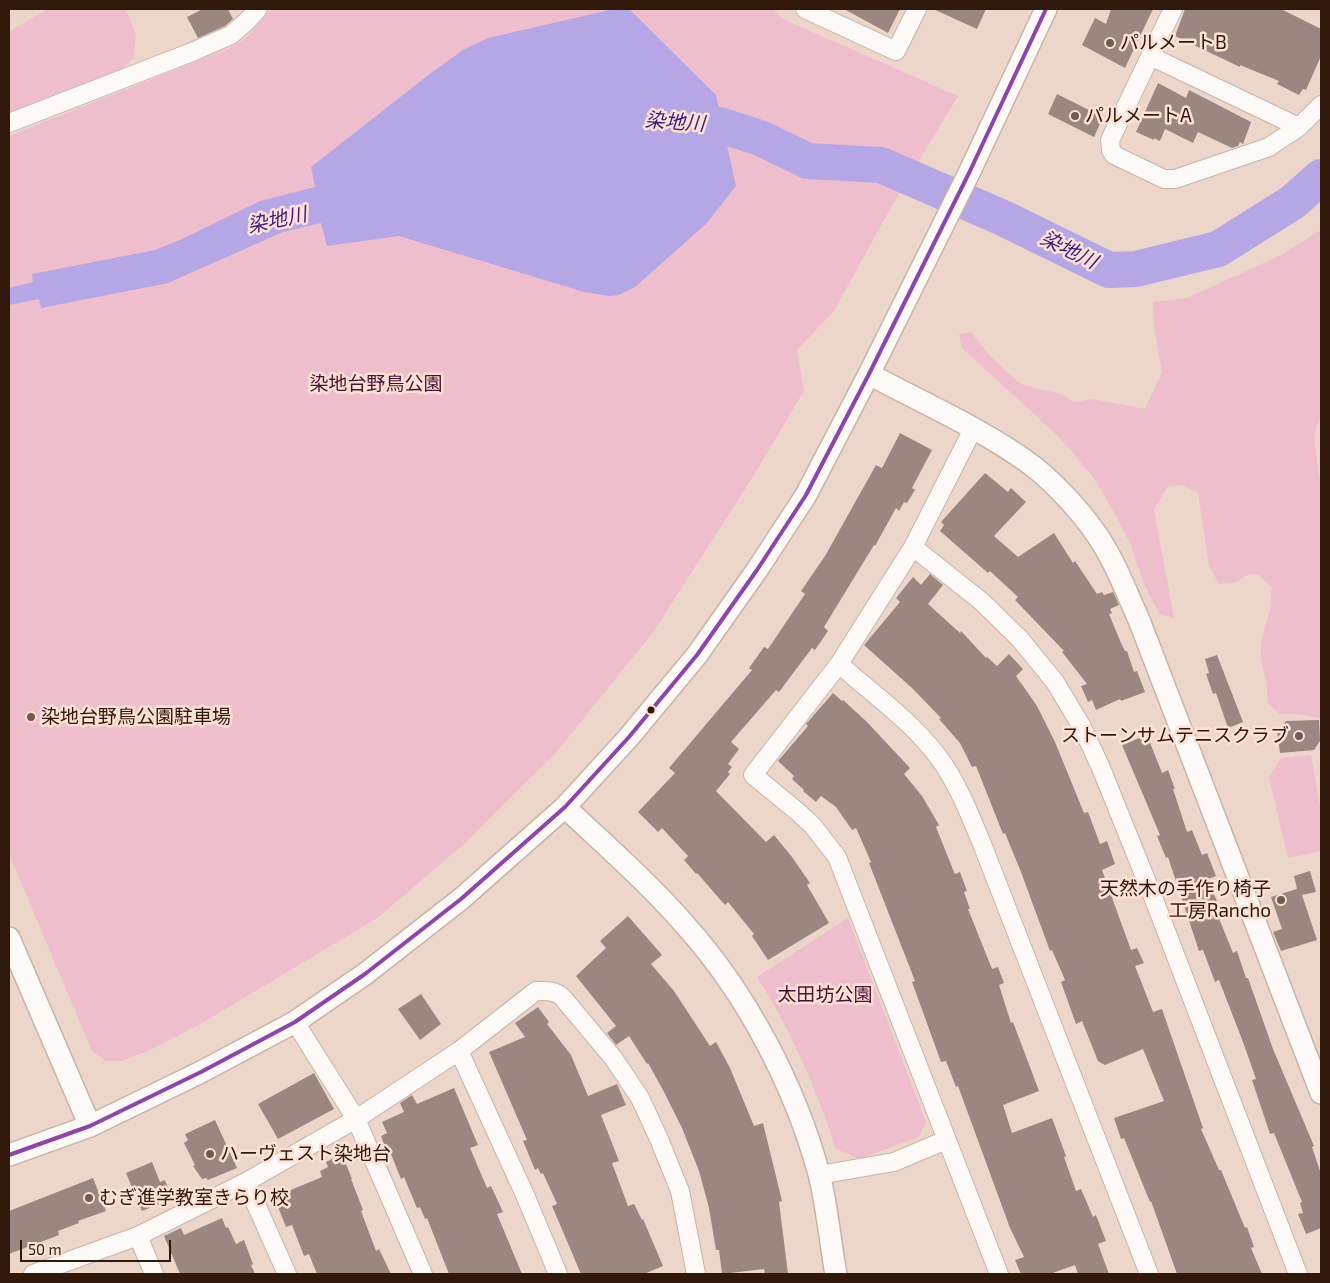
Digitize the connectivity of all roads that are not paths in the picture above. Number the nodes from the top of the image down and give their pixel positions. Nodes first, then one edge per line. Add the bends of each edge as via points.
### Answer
1 (258, 9) edge
2 (805, 9) edge
3 (917, 9) edge
4 (1046, 9) edge
5 (1173, 9) edge
6 (1150, 56) junction
7 (1321, 105) edge
8 (9, 123) edge
9 (1299, 127) junction
10 (869, 374) junction
11 (973, 429) junction
12 (913, 547) junction
13 (838, 664) junction
14 (565, 807) junction
15 (9, 938) edge
16 (295, 1022) junction
17 (459, 1051) junction
18 (1321, 1093) edge
19 (356, 1119) junction
20 (90, 1126) junction
21 (946, 1140) junction
22 (9, 1155) edge
23 (819, 1175) junction
24 (246, 1182) junction
25 (138, 1236) junction
26 (33, 1274) edge
27 (154, 1274) edge
28 (287, 1274) edge
29 (423, 1274) edge
30 (558, 1274) edge
31 (696, 1274) edge
32 (836, 1274) edge
33 (999, 1274) edge
34 (1149, 1274) edge
35 (1298, 1274) edge

1 - 8 street via 239,29 224,38
2 - 3 street via 896,51
4 - 10 street
5 - 6 street
6 - 9 street
6 - 9 street via 1110,140 1114,155 1126,161 1171,180 1274,145
7 - 9 street
10 - 11 street
10 - 14 street via 806,495 758,570 697,655
11 - 12 street
11 - 18 street via 1027,461 1066,497 1093,529 1120,575
12 - 13 street
12 - 35 street via 981,600 1019,638 1054,682 1082,726 1153,897
13 - 21 street via 753,776 806,819 837,857
13 - 34 street via 926,742 956,786 984,849
14 - 16 street via 454,905 365,974
14 - 23 street via 648,886 718,964 782,1071
15 - 20 street
16 - 19 street
16 - 20 street
17 - 19 street
17 - 30 street
17 - 31 street via 536,991 558,993 614,1059 640,1098 680,1190
19 - 24 street
19 - 29 street
20 - 22 street
21 - 23 street via 894,1162
21 - 33 street
23 - 32 street
24 - 25 street
24 - 28 street
25 - 26 street
25 - 27 street

